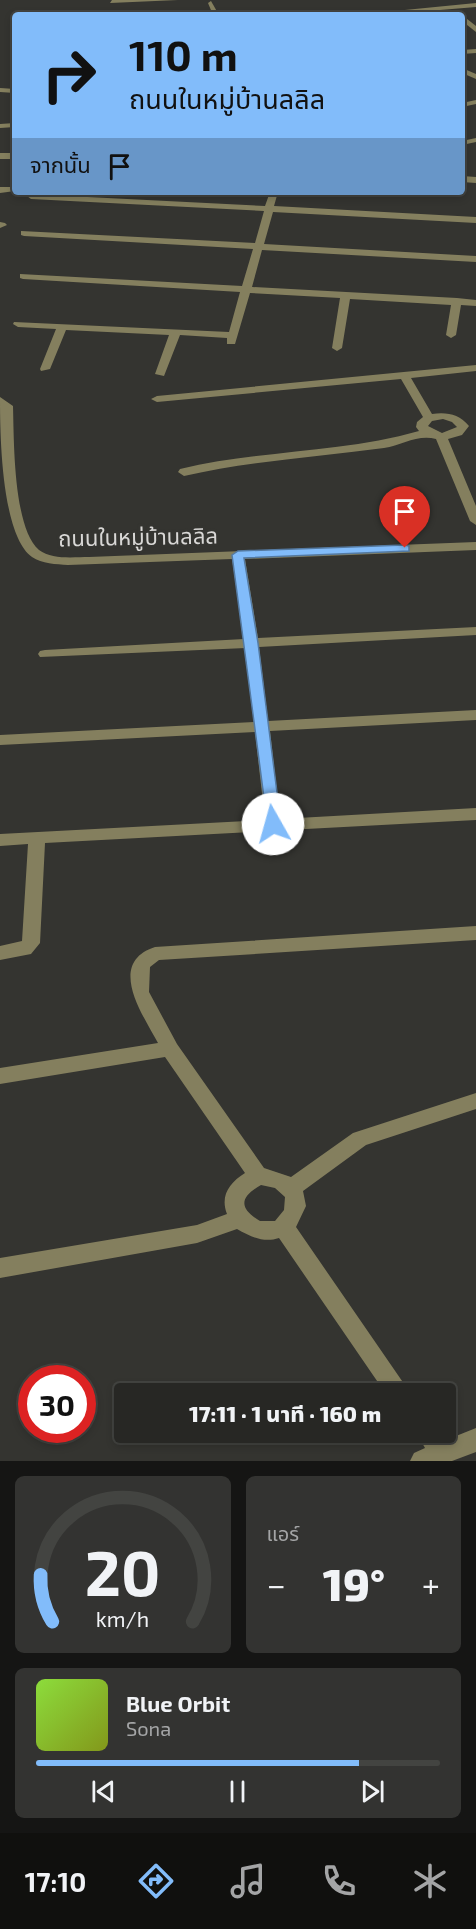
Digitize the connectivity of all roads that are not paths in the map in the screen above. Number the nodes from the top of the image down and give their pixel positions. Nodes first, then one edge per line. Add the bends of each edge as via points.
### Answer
1 (175, 0) edge
2 (444, 0) edge
3 (211, 3) dead end
4 (112, 4) edge
5 (476, 5) edge
6 (451, 7) junction
7 (215, 12) edge
8 (391, 12) edge
9 (457, 12) edge
10 (466, 71) edge
11 (476, 77) edge
12 (273, 195) edge
13 (31, 196) dead end
14 (269, 208) junction
15 (476, 219) edge
16 (24, 233) dead end
17 (257, 246) junction
18 (476, 259) edge
19 (23, 276) dead end
20 (245, 290) junction
21 (346, 295) junction
22 (457, 302) junction
23 (476, 303) edge
24 (18, 324) dead end
25 (62, 326) junction
26 (176, 331) junction
27 (451, 335) dead end
28 (337, 348) dead end
29 (476, 368) edge
30 (45, 369) dead end
31 (160, 374) dead end
32 (405, 376) junction
33 (0, 399) edge
34 (157, 399) dead end
35 (429, 418) junction
36 (476, 428) edge
37 (462, 429) junction
38 (427, 432) junction
39 (441, 436) junction
40 (5, 464) edge
41 (184, 472) dead end
42 (476, 486) edge
43 (461, 487) junction
44 (476, 521) edge
45 (476, 546) edge
46 (238, 555) junction
47 (476, 631) edge
48 (252, 643) junction
49 (45, 654) dead end
50 (476, 715) edge
51 (261, 726) junction
52 (0, 740) edge
53 (476, 814) edge
54 (273, 824) junction
55 (38, 838) junction
56 (0, 840) edge
57 (476, 933) edge
58 (0, 953) edge
59 (170, 1049) junction
60 (0, 1076) edge
61 (476, 1101) edge
62 (258, 1176) junction
63 (291, 1188) junction
64 (240, 1219) junction
65 (284, 1226) junction
66 (0, 1268) edge
67 (392, 1383) edge
68 (476, 1440) edge
69 (429, 1443) edge
70 (432, 1458) edge

1 - 4 street
2 - 6 street
3 - 7 street
5 - 6 street
6 - 8 street
6 - 9 street
10 - 11 street
12 - 14 street
13 - 14 street
14 - 15 street
14 - 17 street
16 - 17 street
17 - 18 street
17 - 20 street
19 - 20 street
20 - 21 street
20 - 26 street via 232,340
21 - 22 street
21 - 28 street
22 - 23 street
22 - 27 street
24 - 25 street
25 - 26 street
25 - 30 street
26 - 31 street
29 - 32 street
32 - 34 street
32 - 35 street
33 - 40 street, ถนนในหมู่บ้านลลิล via 7,406
35 - 37 street via 456,419
35 - 38 street via 422,427
36 - 37 street
37 - 39 street via 454,435
38 - 39 street
38 - 41 street via 386,444 234,461
39 - 43 street
40 - 46 street, ถนนในหมู่บ้านลลิล via 13,510 30,548 45,558 89,561
42 - 43 street
43 - 44 street
45 - 46 street, ถนนในหมู่บ้านลลิล
46 - 48 street
47 - 48 street
48 - 49 street
48 - 51 street
50 - 51 street
51 - 52 street
51 - 54 street
53 - 54 street
54 - 55 street
55 - 56 street
55 - 58 street via 31,942 25,949
57 - 59 street via 155,954 141,964 140,992
59 - 60 street
59 - 62 street
61 - 63 street via 360,1139
62 - 63 street via 282,1180
62 - 64 street via 239,1188 234,1198
63 - 65 street via 296,1208
64 - 65 street via 260,1231
64 - 66 street via 197,1234
65 - 67 street
68 - 70 street
69 - 70 street

